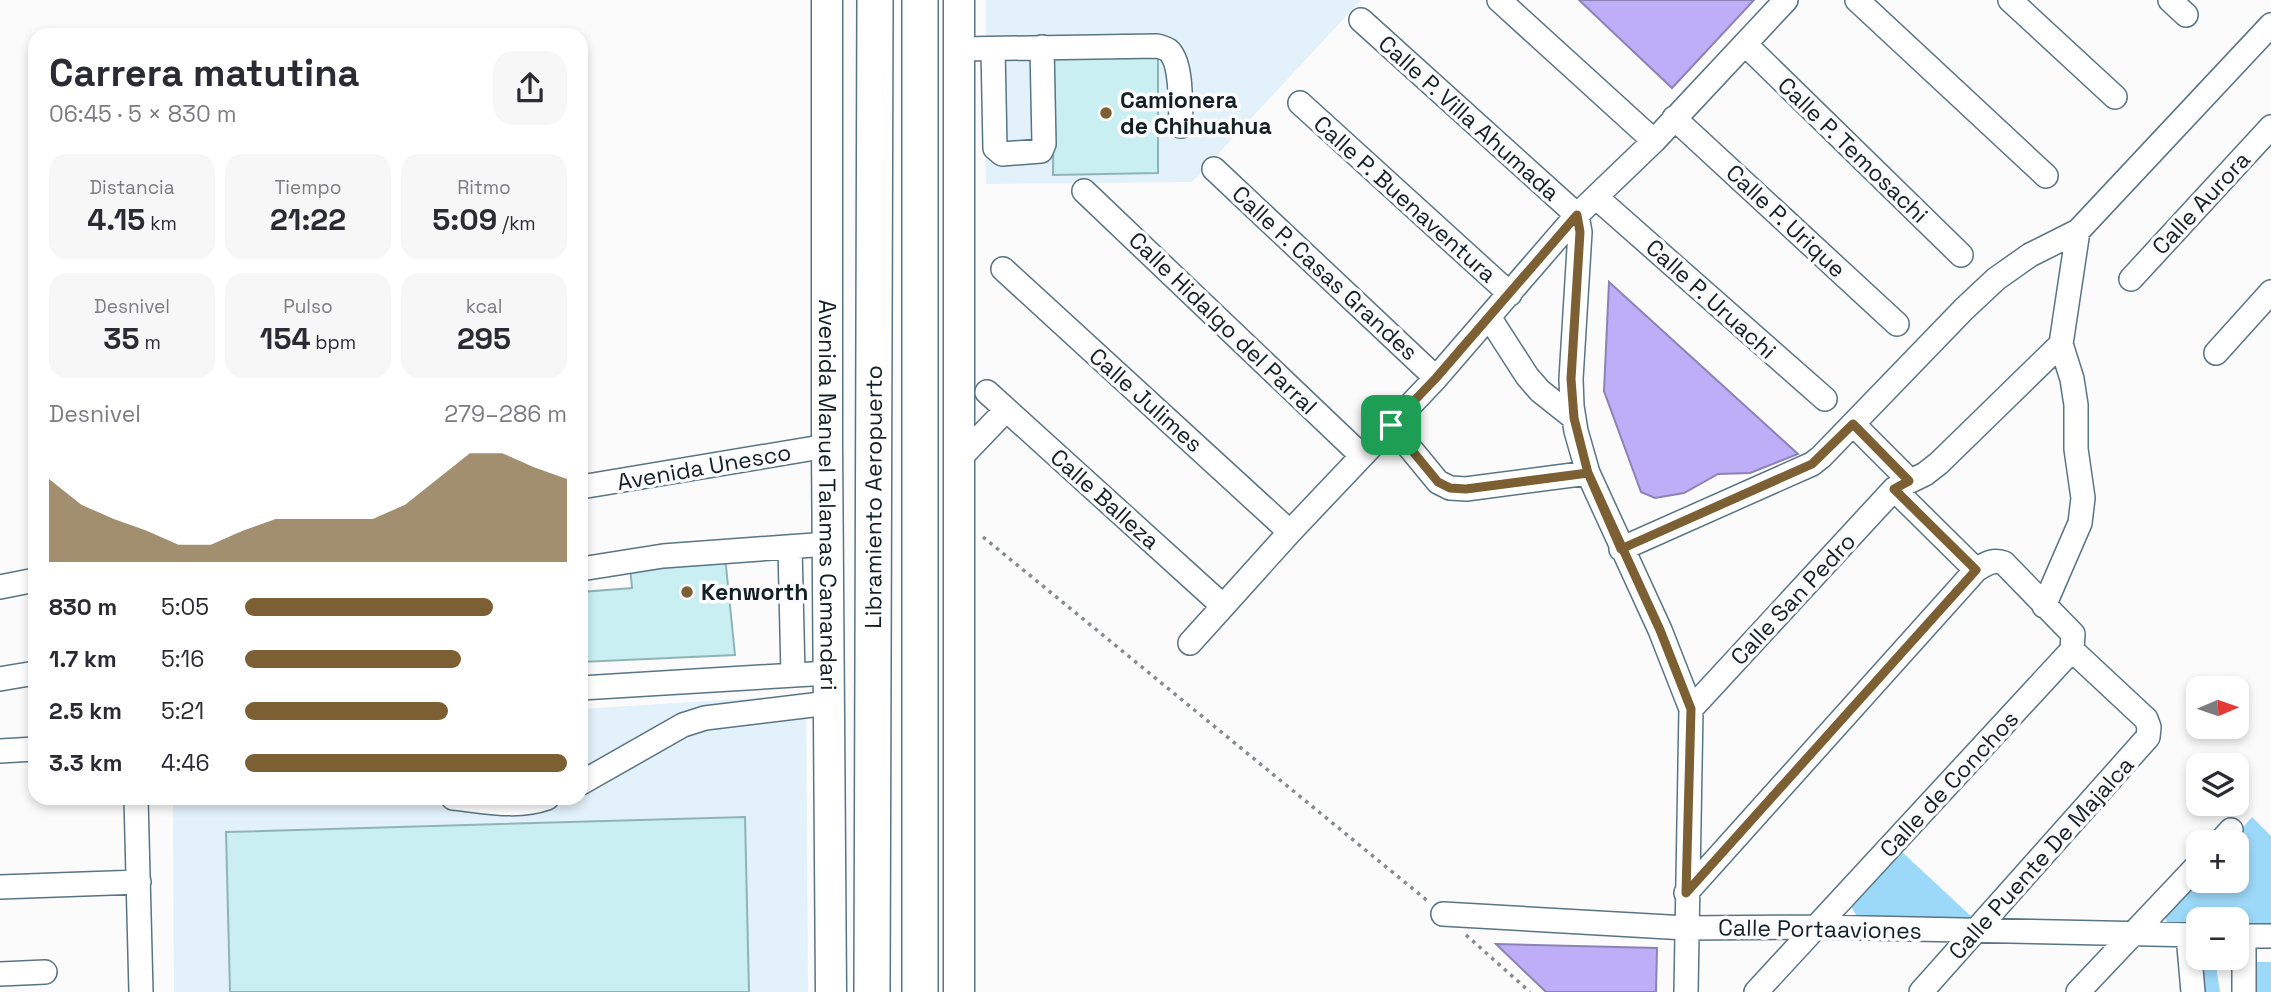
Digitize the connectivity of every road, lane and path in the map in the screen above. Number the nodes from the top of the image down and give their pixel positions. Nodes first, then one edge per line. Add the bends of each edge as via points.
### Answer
1 (827, 0) edge
2 (876, 0) edge
3 (920, 0) edge
4 (959, 0) edge
5 (1499, 0) edge
6 (1786, 0) edge
7 (1857, 0) edge
8 (2010, 0) edge
9 (1361, 20) dead end
10 (2271, 26) edge
11 (1745, 44) junction
12 (1042, 47) junction
13 (960, 49) junction
14 (993, 49) junction
15 (2115, 97) dead end
16 (1300, 103) dead end
17 (1674, 118) junction
18 (1181, 126) dead end
19 (2271, 127) edge
20 (1654, 141) junction
21 (1214, 169) dead end
22 (2046, 176) dead end
23 (1084, 191) dead end
24 (1597, 198) junction
25 (1577, 215) junction
26 (2078, 231) junction
27 (1961, 255) dead end
28 (1003, 269) dead end
29 (2131, 279) dead end
30 (2271, 292) edge
31 (1510, 294) junction
32 (1489, 317) junction
33 (1897, 324) dead end
34 (2061, 344) junction
35 (2216, 353) dead end
36 (1436, 378) junction
37 (987, 392) dead end
38 (1825, 399) dead end
39 (1006, 410) junction
40 (1574, 418) junction
41 (1853, 424) junction
42 (1391, 425) junction
43 (827, 446) junction
44 (1362, 456) junction
45 (960, 457) junction
46 (1588, 473) junction
47 (1902, 485) junction
48 (588, 486) edge
49 (959, 517) junction
50 (1290, 531) junction
51 (828, 544) junction
52 (790, 547) junction
53 (1621, 549) junction
54 (588, 568) edge
55 (1976, 570) junction
56 (28, 581) edge
57 (0, 587) edge
58 (1223, 606) junction
59 (2044, 606) junction
60 (1190, 643) dead end
61 (2072, 650) junction
62 (828, 673) junction
63 (28, 674) edge
64 (793, 675) junction
65 (0, 679) edge
66 (588, 688) edge
67 (829, 703) junction
68 (1691, 709) junction
69 (28, 749) edge
70 (0, 751) edge
71 (588, 779) edge
72 (136, 805) edge
73 (2186, 878) edge
74 (139, 882) junction
75 (0, 887) edge
76 (1686, 893) junction
77 (1443, 914) junction
78 (1818, 927) junction
79 (1686, 928) junction
80 (1976, 931) junction
81 (2134, 934) junction
82 (2186, 935) edge
83 (2249, 936) edge
84 (2271, 936) edge
85 (2193, 970) edge
86 (2242, 970) edge
87 (46, 972) dead end
88 (4, 980) edge
89 (141, 992) edge
90 (831, 992) edge
91 (872, 992) edge
92 (920, 992) edge
93 (959, 992) edge
94 (1530, 992) edge
95 (1686, 992) edge
96 (1756, 992) edge
97 (1920, 992) edge
98 (2078, 992) edge
99 (2193, 992) edge
100 (2244, 992) edge

1 - 43 main road, Avenida Manuel Talamas Camandari
2 - 91 highway, Libramiento Aeropuerto
3 - 92 highway, Libramiento Aeropuerto
4 - 13 main road
5 - 20 street
6 - 11 street
7 - 22 street
8 - 15 street
9 - 25 street, Calle P. Villa Ahumada
10 - 26 street
11 - 17 street
11 - 27 street, Calle P. Temosachi
12 - 14 street
12 - 14 street via 1044,144 1041,150 1020,154 1002,154 995,148
12 - 18 street via 1148,45 1168,51 1178,73
13 - 14 street
13 - 45 main road
16 - 31 street, Calle P. Buenaventura
17 - 20 street
17 - 33 street, Calle P. Urique
19 - 29 street, Calle Aurora
20 - 24 street
21 - 36 street, Calle P. Casas Grandes
23 - 44 street, Calle Hidalgo del Parral
24 - 25 street
24 - 38 street, Calle P. Uruachi
25 - 31 street
25 - 40 street via 1580,232 1571,379
26 - 34 street
26 - 41 street via 2030,255 1996,279
28 - 50 street, Calle Julimes
30 - 35 street
31 - 32 street
32 - 36 street
32 - 40 street via 1527,376
34 - 47 street, Calle San Pedro via 1939,463
34 - 59 street via 2076,405 2083,498 2080,523
36 - 42 street
37 - 39 street, Calle Balleza
39 - 45 street
39 - 58 street, Calle Balleza
40 - 46 street
41 - 47 street
41 - 53 street via 1812,464
42 - 44 street
42 - 46 street via 1438,482 1450,488
43 - 48 street, Avenida Unesco
43 - 51 main road, Avenida Manuel Talamas Camandari
44 - 50 street
45 - 49 main road
46 - 53 street
47 - 55 street
47 - 68 street, Calle San Pedro
49 - 77 path
49 - 93 main road
50 - 58 street
51 - 52 street
51 - 62 main road, Avenida Manuel Talamas Camandari
52 - 54 street via 663,556
52 - 64 street
53 - 68 street
55 - 59 street via 1989,562 2004,564
55 - 76 street
56 - 57 street
58 - 60 street
59 - 61 street via 2073,634
61 - 78 street, Calle de Conchos
61 - 80 street, Calle Puente De Majalca via 2146,719 2146,740
62 - 64 street
62 - 67 main road, Avenida Manuel Talamas Camandari
63 - 65 street
64 - 66 street
67 - 71 street via 705,718 683,725
67 - 90 main road, Avenida Manuel Talamas Camandari
68 - 76 street
69 - 70 street
72 - 74 street
73 - 81 street
74 - 75 street
74 - 89 street
76 - 79 street
77 - 79 street, Calle Portaaviones
77 - 94 path
78 - 79 street, Calle Portaaviones
78 - 80 street, Calle Portaaviones
78 - 96 street, Calle de Conchos
79 - 95 street
80 - 81 street, Calle Portaaviones
80 - 97 street, Calle Puente De Majalca
81 - 82 street, Calle Portaaviones
81 - 98 street
83 - 84 street
85 - 99 street
86 - 100 street
87 - 88 street

